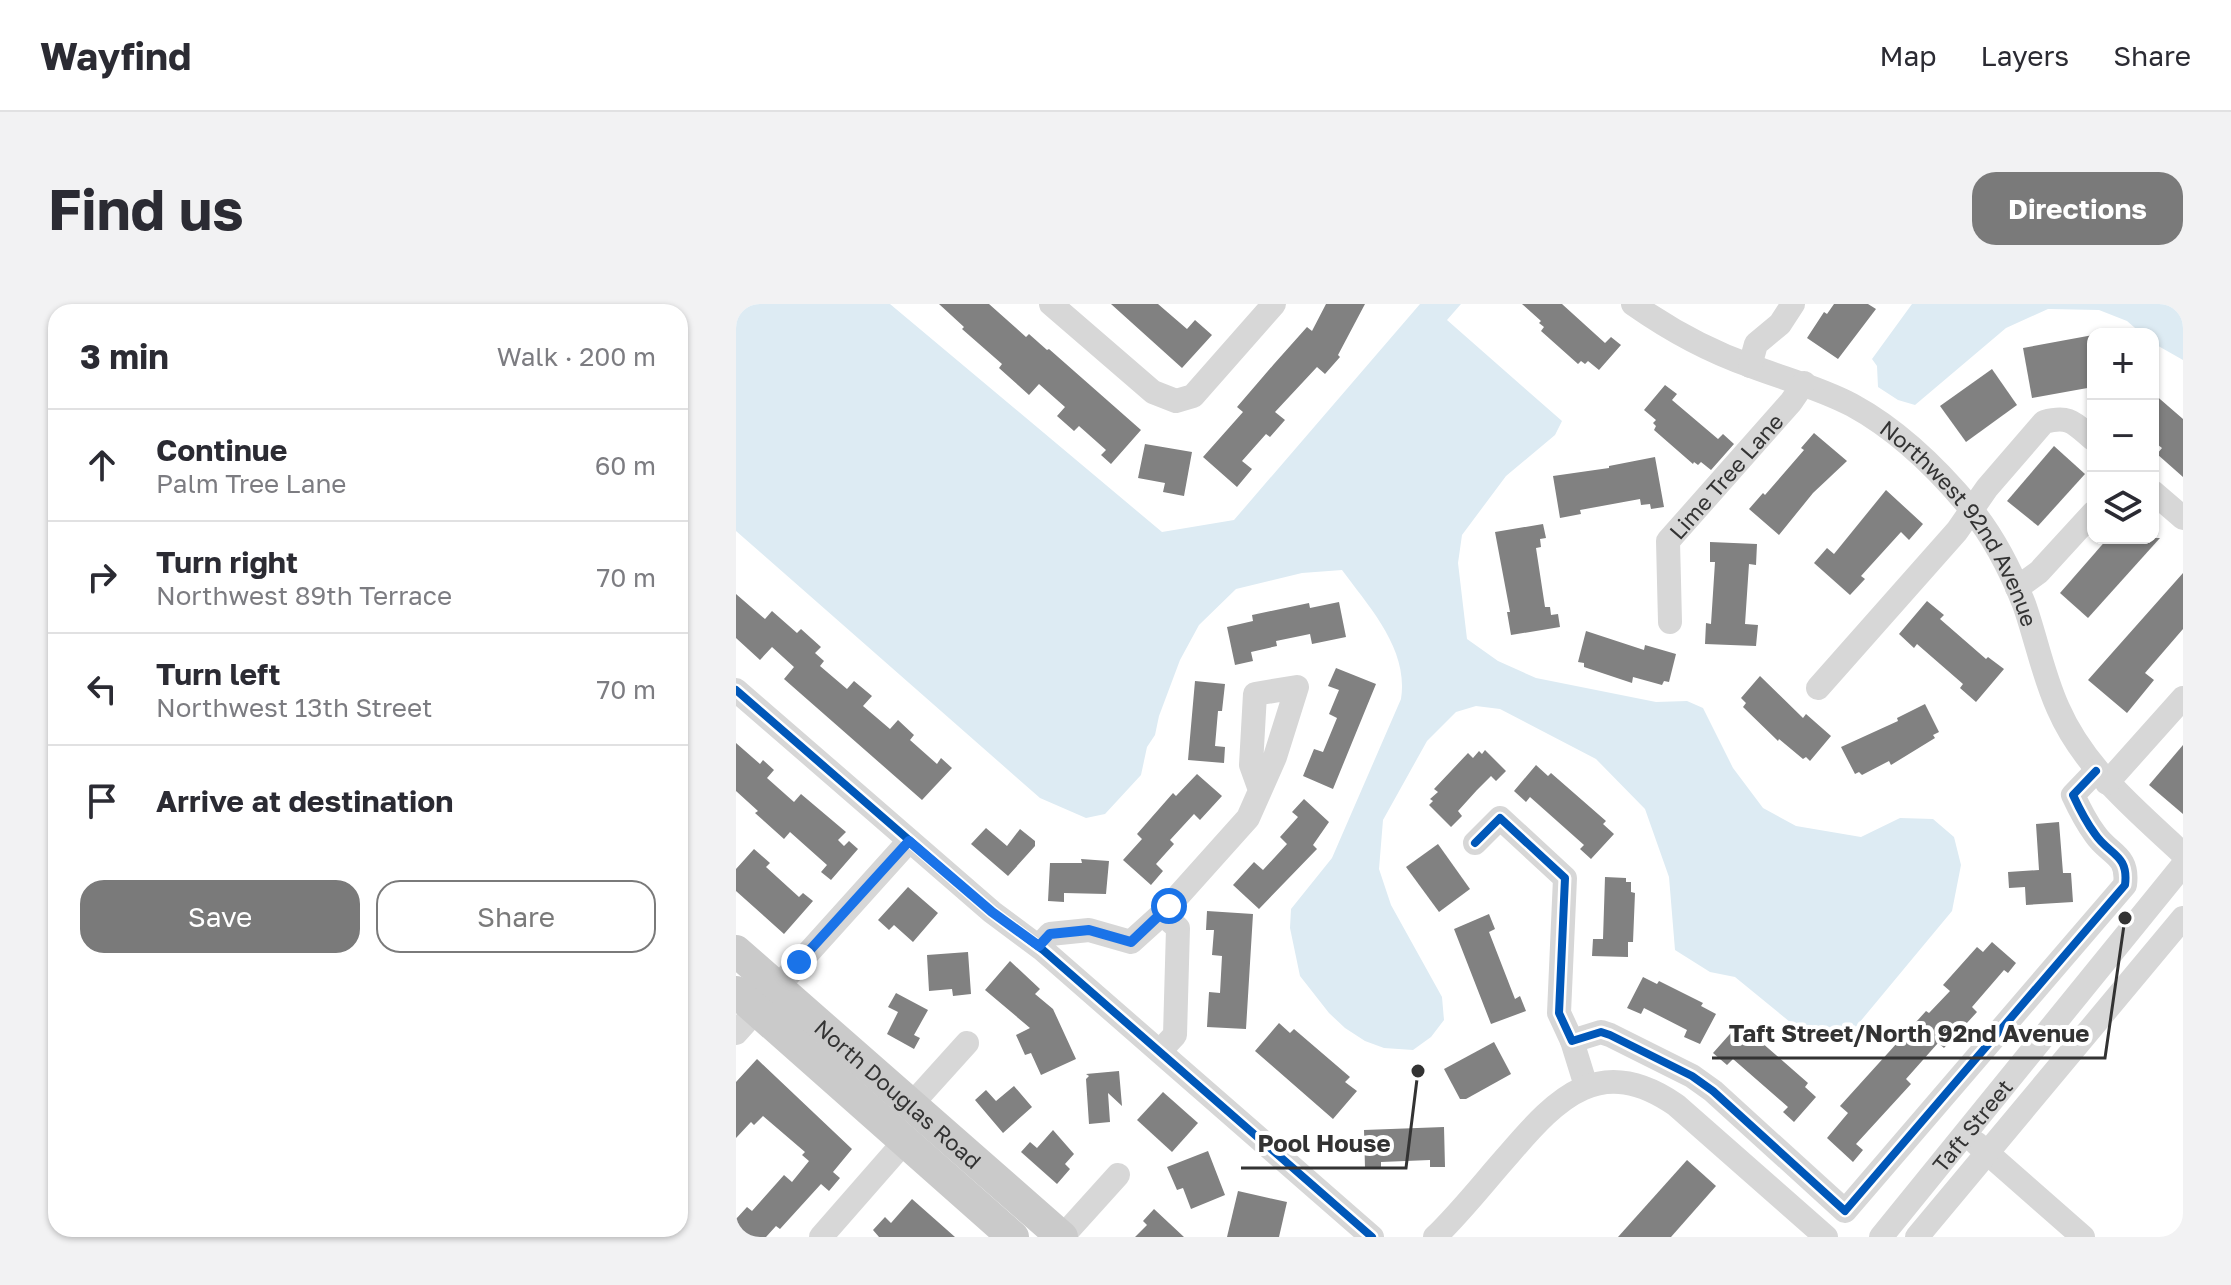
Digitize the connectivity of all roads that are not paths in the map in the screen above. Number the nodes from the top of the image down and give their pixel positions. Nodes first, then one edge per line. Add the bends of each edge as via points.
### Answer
1 (1051, 304) edge
2 (1274, 304) edge
3 (1633, 304) edge
4 (1793, 304) edge
5 (1750, 366) junction
6 (1804, 383) junction
7 (2087, 434) edge
8 (2159, 497) edge
9 (1971, 510) junction
10 (2183, 518) edge
11 (2087, 520) edge
12 (2017, 588) junction
13 (1670, 622) dead end
14 (1818, 688) dead end
15 (736, 690) edge
16 (2183, 698) edge
17 (2102, 777) junction
18 (1260, 790) dead end
19 (909, 841) junction
20 (1475, 843) dead end
21 (2183, 854) edge
22 (2183, 865) edge
23 (1162, 914) junction
24 (2183, 918) edge
25 (1039, 946) junction
26 (736, 951) edge
27 (751, 1006) edge
28 (1572, 1041) junction
29 (967, 1043) dead end
30 (1160, 1051) junction
31 (1586, 1086) junction
32 (911, 1105) junction
33 (1965, 1134) junction
34 (905, 1141) junction
35 (1988, 1153) junction
36 (1118, 1175) dead end
37 (821, 1237) edge
38 (1013, 1237) edge
39 (1062, 1237) edge
40 (1372, 1237) edge
41 (1435, 1237) edge
42 (1826, 1237) edge
43 (1881, 1237) edge
44 (1917, 1237) edge
45 (2083, 1237) edge

1 - 2 street via 1153,392 1176,401 1193,396
3 - 5 street, Northwest 92nd Avenue via 1671,331
4 - 5 street via 1780,324 1756,344
5 - 6 street, Northwest 92nd Avenue
6 - 9 street, Northwest 92nd Avenue via 1854,406 1917,451
6 - 13 street, Lime Tree Lane via 1668,541
7 - 9 street via 2071,420 2044,422
8 - 10 street
9 - 12 street, Northwest 92nd Avenue
9 - 14 street
11 - 12 street
12 - 17 street, Northwest 92nd Avenue via 2057,706
15 - 19 street
16 - 17 street
17 - 21 street, Northwest 92nd Avenue
17 - 28 street via 2073,795 2095,836 2122,860 2125,885 1845,1211 1692,1076 1601,1032
18 - 23 street via 1248,818
19 - 25 street
19 - 27 street
20 - 28 street via 1500,818 1565,878 1559,1013
22 - 33 street, Taft Street
23 - 25 street via 1131,942 1089,930 1050,934
23 - 30 street via 1178,928 1175,1035
24 - 35 street, Taft Street
25 - 30 street
26 - 27 main road, North Douglas Road
27 - 32 main road, North Douglas Road
27 - 34 main road, North Douglas Road
28 - 31 street
29 - 32 street
30 - 40 street
31 - 41 street via 1547,1112
31 - 42 street via 1622,1083 1664,1097
32 - 39 main road, North Douglas Road
33 - 35 street
33 - 43 street, Taft Street
34 - 37 street
34 - 38 main road, North Douglas Road
35 - 44 street, Taft Street
35 - 45 street
36 - 39 street

